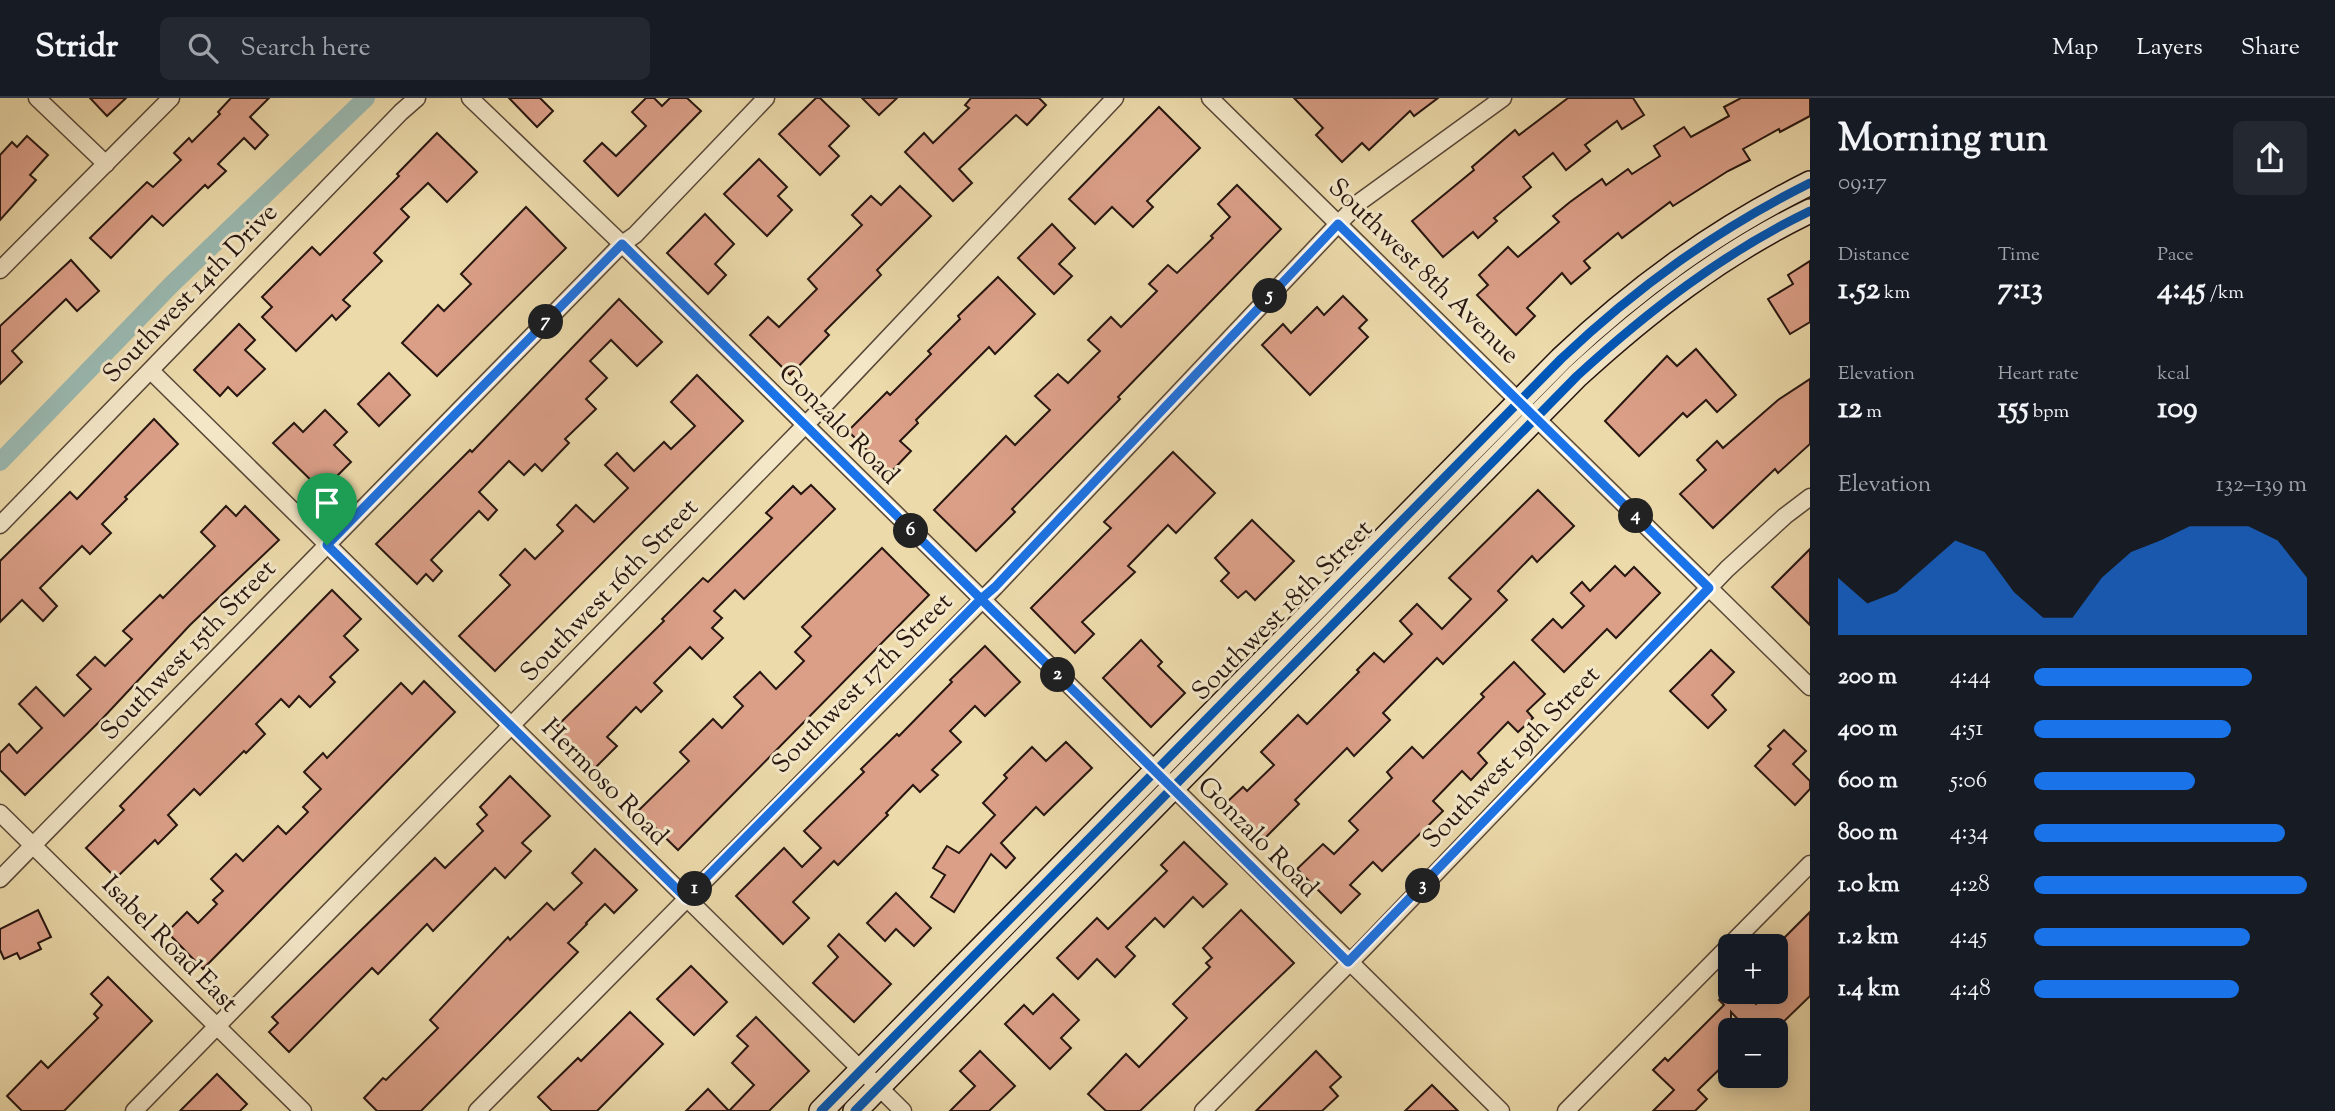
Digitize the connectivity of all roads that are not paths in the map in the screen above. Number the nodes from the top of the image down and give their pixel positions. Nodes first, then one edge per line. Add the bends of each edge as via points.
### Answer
1 (37, 98) edge
2 (172, 98) edge
3 (417, 98) edge
4 (470, 98) edge
5 (766, 98) edge
6 (1115, 98) edge
7 (1210, 98) edge
8 (1503, 98) edge
9 (106, 164) junction
10 (1810, 183) edge
11 (1810, 211) edge
12 (1338, 224) junction
13 (622, 244) junction
14 (0, 270) edge
15 (150, 371) junction
16 (1520, 400) junction
17 (1537, 417) junction
18 (804, 426) junction
19 (1810, 497) edge
20 (0, 525) edge
21 (327, 545) junction
22 (1709, 588) junction
23 (981, 599) junction
24 (1810, 687) edge
25 (512, 727) junction
26 (1155, 770) junction
27 (1172, 788) junction
28 (0, 813) edge
29 (33, 846) junction
30 (1810, 864) edge
31 (0, 879) edge
32 (686, 898) junction
33 (1348, 962) junction
34 (217, 1027) junction
35 (861, 1070) junction
36 (879, 1086) junction
37 (134, 1111) edge
38 (303, 1111) edge
39 (477, 1111) edge
40 (821, 1111) edge
41 (855, 1111) edge
42 (903, 1111) edge
43 (1203, 1111) edge
44 (1502, 1111) edge
45 (1566, 1111) edge

1 - 9 street
2 - 9 street
3 - 15 street, Southwest 14th Drive
4 - 13 street, Gonzalo Road
5 - 13 street, Southwest 15th Street
6 - 18 street, Southwest 16th Street
7 - 12 street, Southwest 8th Avenue
8 - 12 street, Southwest 17th Street via 1361,201
9 - 14 street
10 - 16 main road, Southwest 18th Street via 1720,233 1664,271 1610,312
11 - 17 main road, Southwest 18th Street via 1732,253 1678,290 1626,331
12 - 16 street, Southwest 8th Avenue
12 - 23 street, Southwest 17th Street
13 - 18 street, Gonzalo Road
13 - 21 street, Southwest 15th Street
15 - 20 street, Southwest 14th Drive
15 - 21 street, Hermoso Road
16 - 17 street, Southwest 8th Avenue
16 - 26 main road, Southwest 18th Street
17 - 22 street, Southwest 8th Avenue
17 - 27 main road, Southwest 18th Street
18 - 23 street, Gonzalo Road
18 - 25 street, Southwest 16th Street
19 - 22 street, Southwest 19th Street
21 - 25 street, Hermoso Road
21 - 29 street, Southwest 15th Street
22 - 24 street, Southwest 8th Avenue
22 - 33 street, Southwest 19th Street
23 - 26 street, Gonzalo Road
23 - 32 street, Southwest 17th Street
25 - 32 street, Hermoso Road
25 - 34 street, Southwest 16th Street
26 - 27 street, Gonzalo Road
26 - 35 main road, Southwest 18th Street
27 - 33 street, Gonzalo Road
27 - 36 main road, Southwest 18th Street
28 - 29 street, Isabel Road East
29 - 31 street, Southwest 15th Street
29 - 34 street, Isabel Road East
30 - 45 street
32 - 35 street, Hermoso Road
32 - 39 street, Southwest 17th Street
33 - 43 street, Southwest 19th Street
33 - 44 street, Gonzalo Road
34 - 37 street, Southwest 16th Street
34 - 38 street, Isabel Road East
35 - 36 street, Hermoso Road
35 - 40 main road, Southwest 18th Street
36 - 41 main road, Southwest 18th Street
36 - 42 street, Hermoso Road

